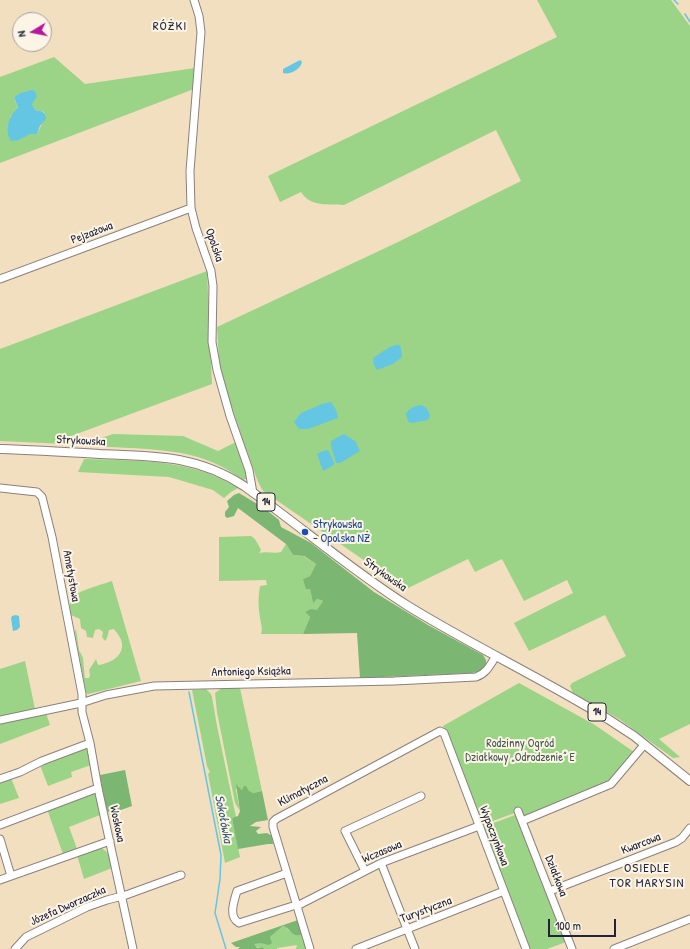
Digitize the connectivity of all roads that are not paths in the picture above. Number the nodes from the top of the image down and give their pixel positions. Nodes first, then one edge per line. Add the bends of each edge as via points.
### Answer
1 (194, 0) edge
2 (191, 208) junction
3 (0, 280) edge
4 (0, 449) edge
5 (0, 488) edge
6 (253, 493) junction
7 (496, 656) junction
8 (81, 703) junction
9 (0, 720) edge
10 (441, 731) joint
11 (90, 743) junction
12 (644, 745) junction
13 (0, 779) edge
14 (690, 781) edge
15 (98, 788) junction
16 (421, 796) dead end
17 (518, 811) dead end
18 (522, 821) junction
19 (0, 825) edge
20 (479, 826) junction
21 (690, 828) edge
22 (0, 839) edge
23 (110, 841) junction
24 (381, 863) junction
25 (365, 871) junction
26 (287, 873) junction
27 (181, 875) dead end
28 (11, 876) junction
29 (0, 880) edge
30 (504, 891) junction
31 (550, 891) junction
32 (121, 896) junction
33 (296, 905) junction
34 (690, 919) edge
35 (408, 928) junction
36 (15, 949) edge
37 (133, 949) edge
38 (310, 949) edge
39 (356, 949) edge
40 (415, 949) edge
41 (526, 949) edge
42 (572, 949) edge
43 (614, 949) edge

1 - 2 street, Opolska via 201,32 190,171
2 - 3 street, Pejzażowa
2 - 6 street, Opolska via 211,271 212,342 217,370 249,470
4 - 6 main road, Strykowska / 14 via 174,458 213,469
5 - 8 street, Ametystowa via 33,491 42,497 82,694
6 - 7 main road, Strykowska / 14 via 389,593
7 - 8 street, Antoniego Książka via 483,674 476,676 154,686 106,695
7 - 12 main road, Strykowska / 14 via 596,712
8 - 9 street, Antoniego Książka
8 - 11 street, Woskowa
10 - 20 street, Wypoczynkowa via 444,733
10 - 26 street, Klimatyczna via 276,819 273,827
11 - 13 street
11 - 15 street, Woskowa
12 - 14 main road, Strykowska / 14
12 - 18 street via 612,784
15 - 19 street
15 - 23 street, Woskowa
16 - 25 street via 345,831
17 - 18 street, Działkowa
18 - 31 street, Działkowa
20 - 24 street, Wczasowa
20 - 30 street, Wypoczynkowa
21 - 31 street, Kwarcowa via 676,842
22 - 28 street
23 - 28 street
23 - 32 street, Woskowa
24 - 25 street, Wczasowa
24 - 35 street
25 - 33 street, Wczasowa
26 - 33 street, Klimatyczna
26 - 33 street, Wczasowa via 237,890 232,914 237,922 241,923
27 - 32 street, Józefa Dworzaczka
28 - 29 street
30 - 35 street, Turystyczna
30 - 41 street, Wypoczynkowa
31 - 42 street, Działkowa
32 - 36 street, Józefa Dworzaczka via 87,907 30,935
32 - 37 street, Woskowa
33 - 38 street, Klimatyczna
34 - 43 street
35 - 39 street, Turystyczna
35 - 40 street

